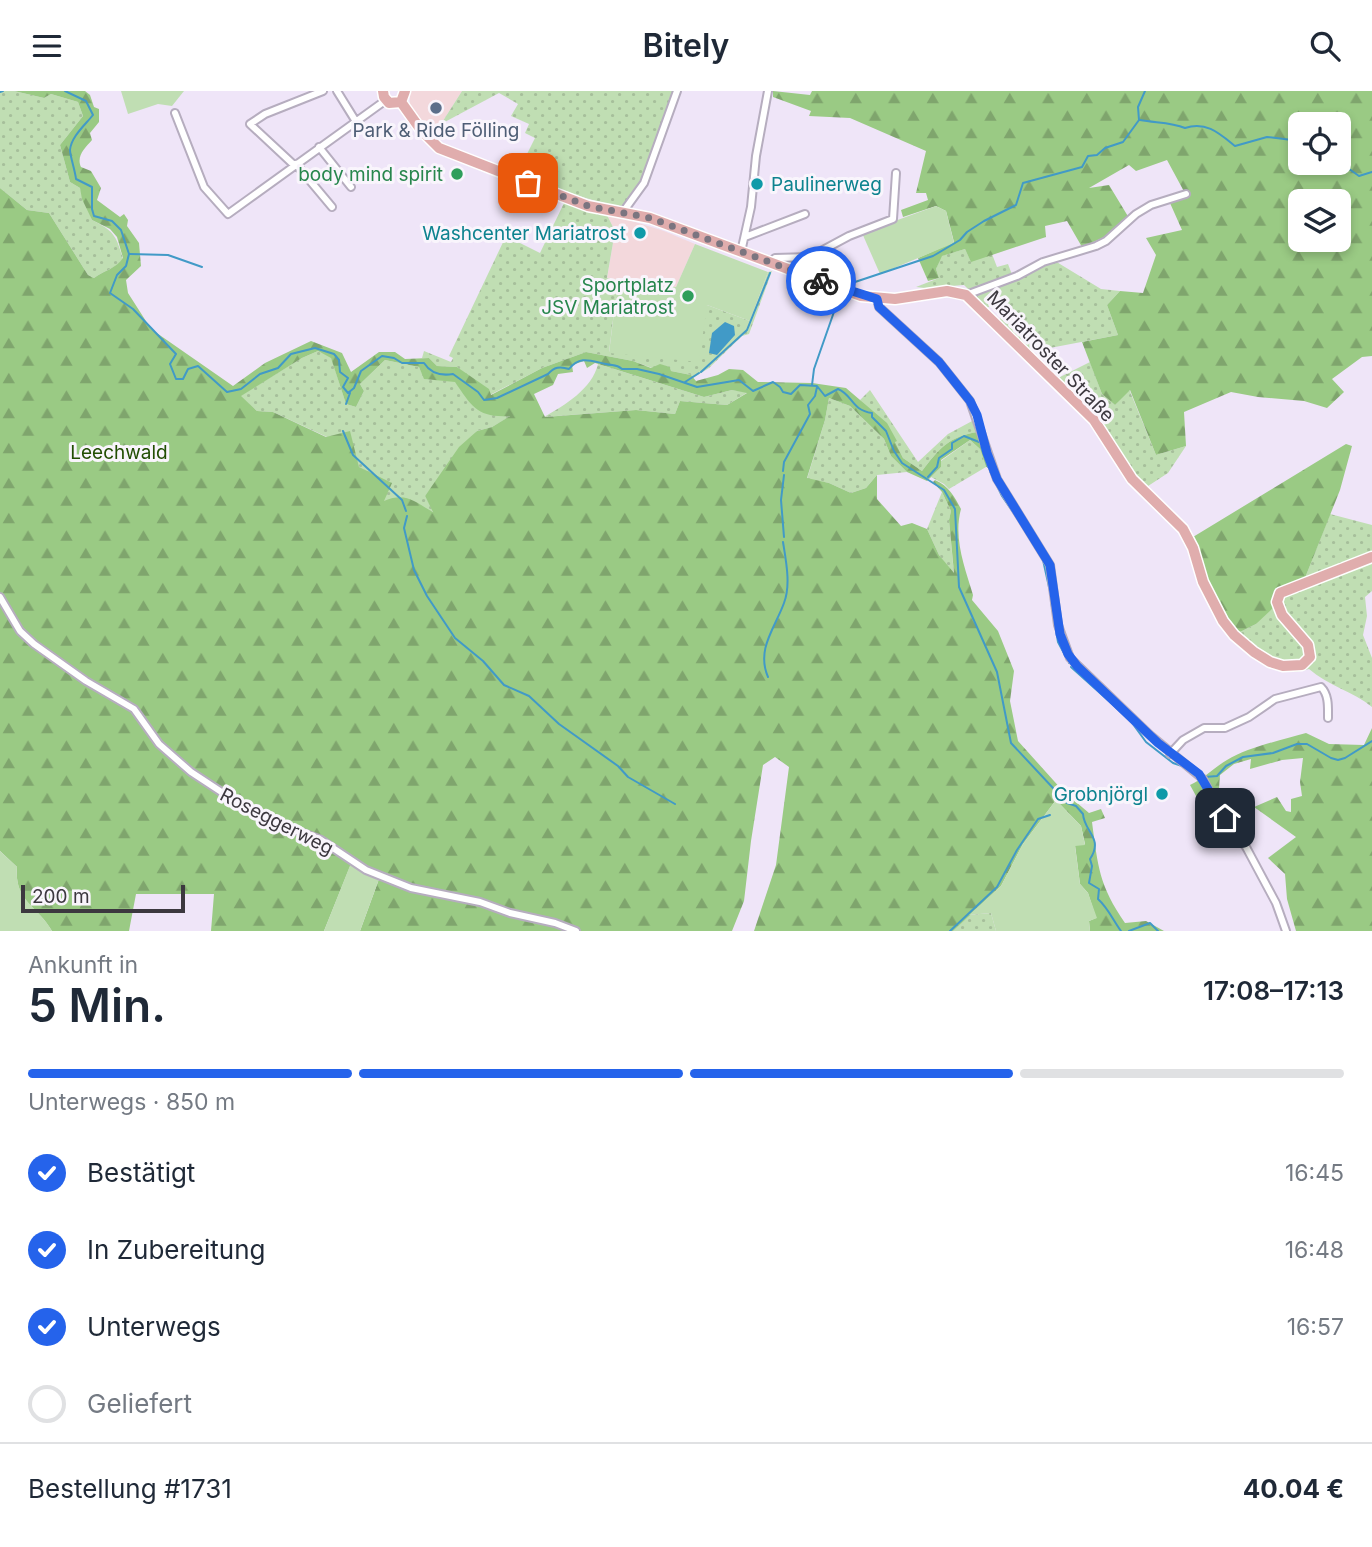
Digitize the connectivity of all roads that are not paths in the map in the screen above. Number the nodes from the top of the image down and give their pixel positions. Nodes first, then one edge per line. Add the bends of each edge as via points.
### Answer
1 (323, 91) edge
2 (337, 91) edge
3 (405, 91) edge
4 (677, 91) edge
5 (768, 91) edge
6 (385, 96) edge
7 (401, 102) junction
8 (175, 113) dead end
9 (355, 121) junction
10 (319, 147) junction
11 (295, 165) junction
12 (896, 173) dead end
13 (351, 187) dead end
14 (1186, 194) dead end
15 (332, 207) dead end
16 (622, 212) junction
17 (805, 213) dead end
18 (745, 237) junction
19 (741, 252) junction
20 (770, 263) junction
21 (966, 295) junction
22 (877, 299) junction
23 (1372, 557) edge
24 (0, 597) edge
25 (1328, 718) dead end
26 (1170, 754) junction
27 (576, 931) edge
28 (1286, 931) edge

1 - 11 street via 250,124
2 - 9 street
3 - 7 main road
4 - 16 street via 642,187
5 - 18 street
6 - 7 main road via 393,104
6 - 9 street
7 - 16 main road, Mariatroster Straße via 444,151 588,206
8 - 11 street via 204,187 228,214
9 - 10 street
10 - 11 street
10 - 13 street
11 - 15 street
12 - 20 street via 893,219 810,257 775,258
14 - 21 street via 1151,205 1096,246 1043,262
16 - 19 main road, Mariatroster Straße
17 - 18 street
18 - 19 street
19 - 20 main road, Mariatroster Straße
20 - 22 main road, Mariatroster Straße
21 - 22 main road, Mariatroster Straße via 947,291
21 - 23 main road, Mariatroster Straße via 1088,413 1132,479 1183,529 1223,621 1259,656 1283,666 1306,663 1308,645 1282,615 1278,597 1287,589
22 - 26 street via 879,307 939,362 970,401 997,479 1050,565 1058,625 1070,658
24 - 27 street, Roseggerweg via 20,631 34,644 74,674 127,704 159,744 229,797 271,821 321,840 366,870 411,888 480,902
25 - 26 street via 1325,692 1311,688 1275,699 1225,728 1204,728
26 - 28 street via 1203,779 1220,812 1247,847

